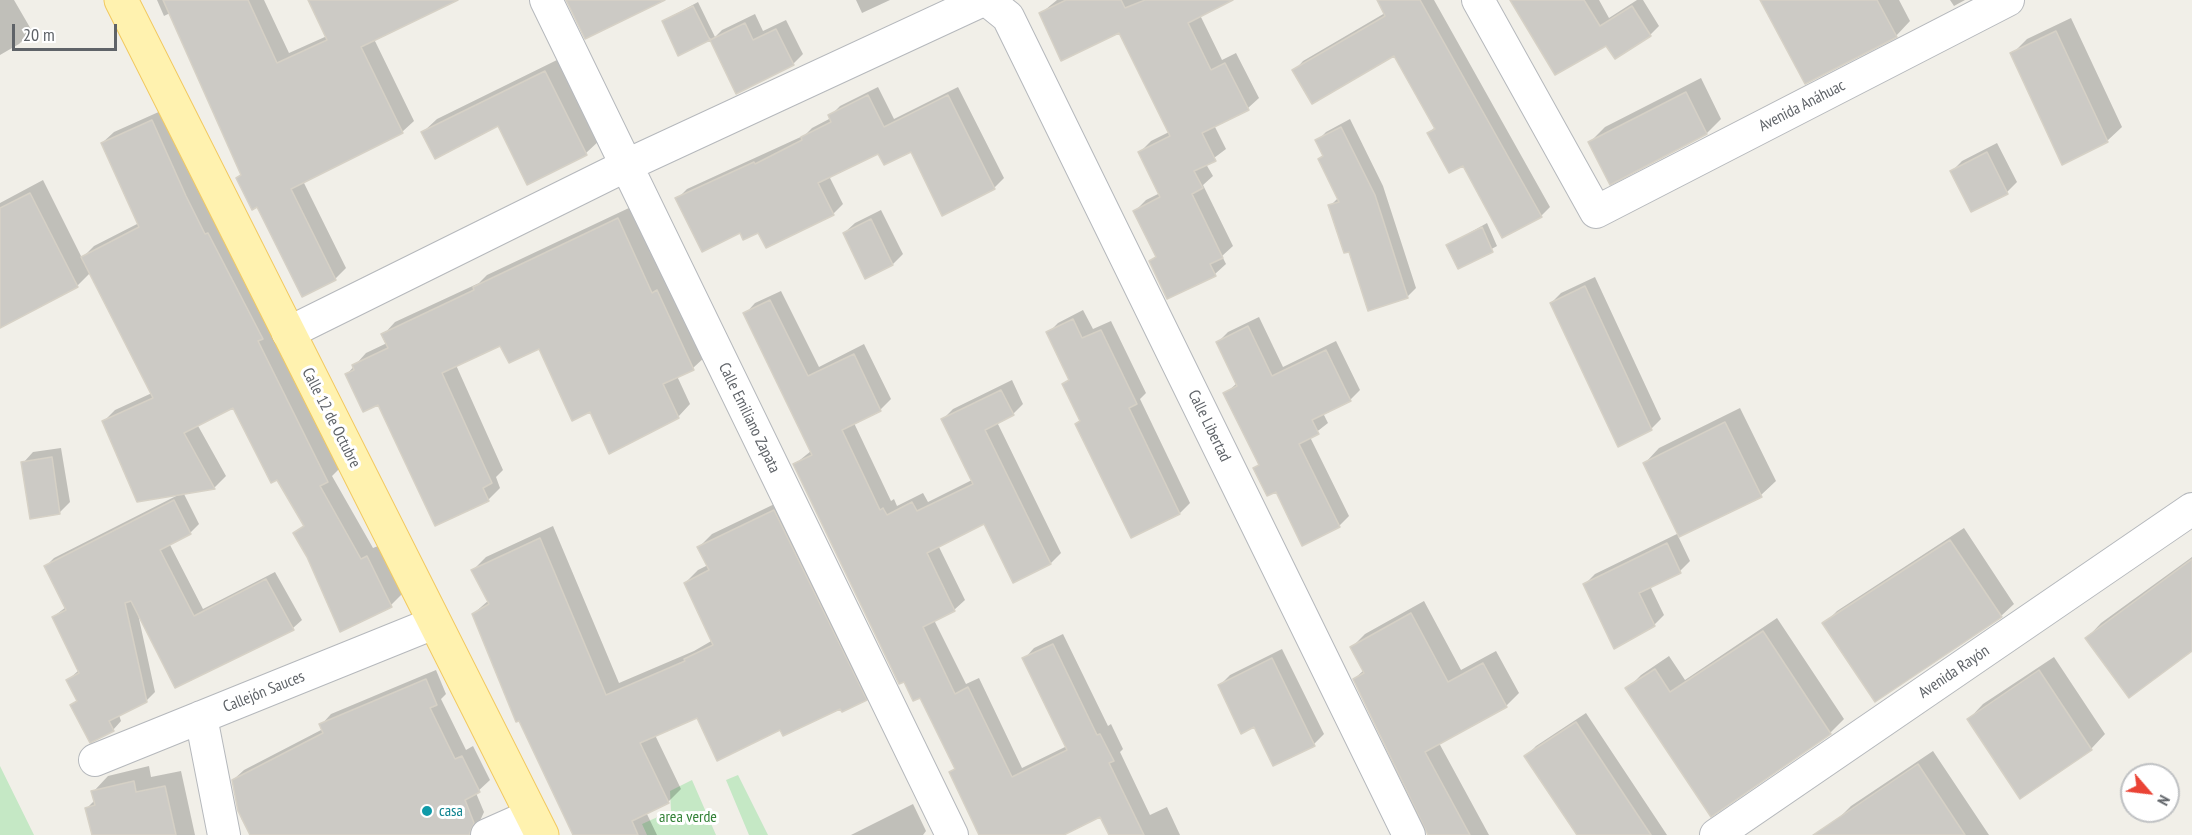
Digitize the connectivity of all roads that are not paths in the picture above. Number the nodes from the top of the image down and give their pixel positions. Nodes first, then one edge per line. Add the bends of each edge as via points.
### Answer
1 (121, 0) edge
2 (546, 0) edge
3 (1478, 0) edge
4 (2008, 0) edge
5 (998, 4) edge
6 (625, 166) junction
7 (288, 333) junction
8 (2192, 509) edge
9 (434, 623) junction
10 (201, 717) junction
11 (95, 760) dead end
12 (537, 825) edge
13 (224, 835) edge
14 (486, 835) edge
15 (952, 835) edge
16 (1409, 835) edge
17 (1716, 835) edge

1 - 7 main road, Calle 12 de Octubre
2 - 6 street, Calle Emiliano Zapata
3 - 4 street, Avenida Anáhuac via 1596,212
5 - 6 street
5 - 16 street, Calle Libertad
6 - 7 street
6 - 15 street, Calle Emiliano Zapata
7 - 9 main road, Calle 12 de Octubre
8 - 17 street, Avenida Rayón
9 - 10 street, Callejón Sauces
9 - 12 main road, Calle 12 de Octubre
10 - 11 street, Callejón Sauces
10 - 13 street
12 - 14 street

